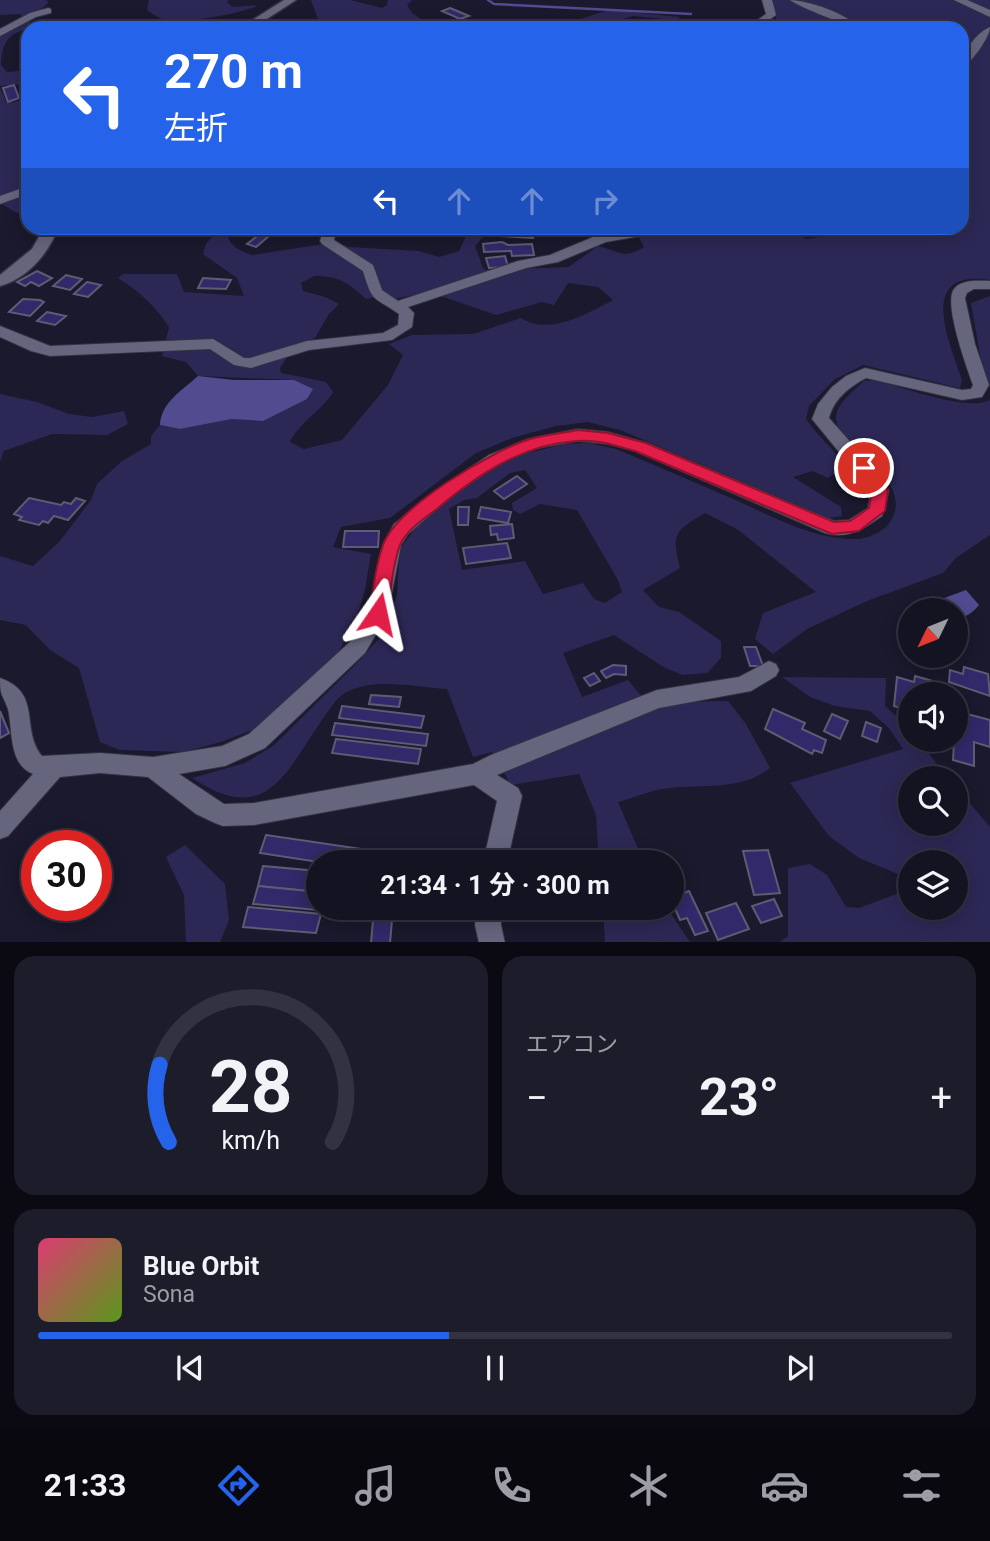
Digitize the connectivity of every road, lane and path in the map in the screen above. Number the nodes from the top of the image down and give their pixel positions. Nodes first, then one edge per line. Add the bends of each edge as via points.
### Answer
1 (54, 0) edge
2 (291, 0) edge
3 (767, 0) edge
4 (795, 0) edge
5 (959, 0) edge
6 (48, 11) junction
7 (990, 14) edge
8 (22, 21) edge
9 (39, 21) edge
10 (256, 21) edge
11 (762, 21) edge
12 (846, 21) edge
13 (21, 22) edge
14 (990, 30) edge
15 (0, 33) edge
16 (969, 58) edge
17 (21, 192) edge
18 (0, 200) edge
19 (48, 235) edge
20 (328, 235) edge
21 (621, 235) edge
22 (0, 281) edge
23 (990, 285) edge
24 (399, 305) junction
25 (0, 331) edge
26 (769, 670) dead end
27 (0, 687) edge
28 (54, 767) junction
29 (153, 767) junction
30 (477, 774) junction
31 (0, 828) edge
32 (497, 850) edge
33 (488, 920) edge
34 (492, 942) edge

1 - 6 street
2 - 10 street
3 - 11 street via 771,15
4 - 12 street
5 - 7 street
6 - 8 street
6 - 9 street
13 - 15 street
14 - 16 street via 979,37
17 - 18 street
19 - 22 street via 37,254
20 - 24 street via 327,241 368,268 382,298
21 - 24 street
23 - 29 street via 971,285 958,298 981,385 974,395 865,373 854,376 821,410 820,419 880,490 876,511 868,519 853,527 832,528 671,459 608,438 578,435 527,446 495,459 401,529 392,545 378,614 358,648 257,741 225,756
24 - 25 street via 408,321 387,337 307,346 250,363 240,362 213,344 50,351
26 - 30 street via 743,685 657,699
27 - 28 street via 9,691 20,707 26,752 37,765
28 - 29 street via 100,763
28 - 31 street
29 - 30 street via 223,815 254,814
30 - 32 street via 510,796
33 - 34 street

